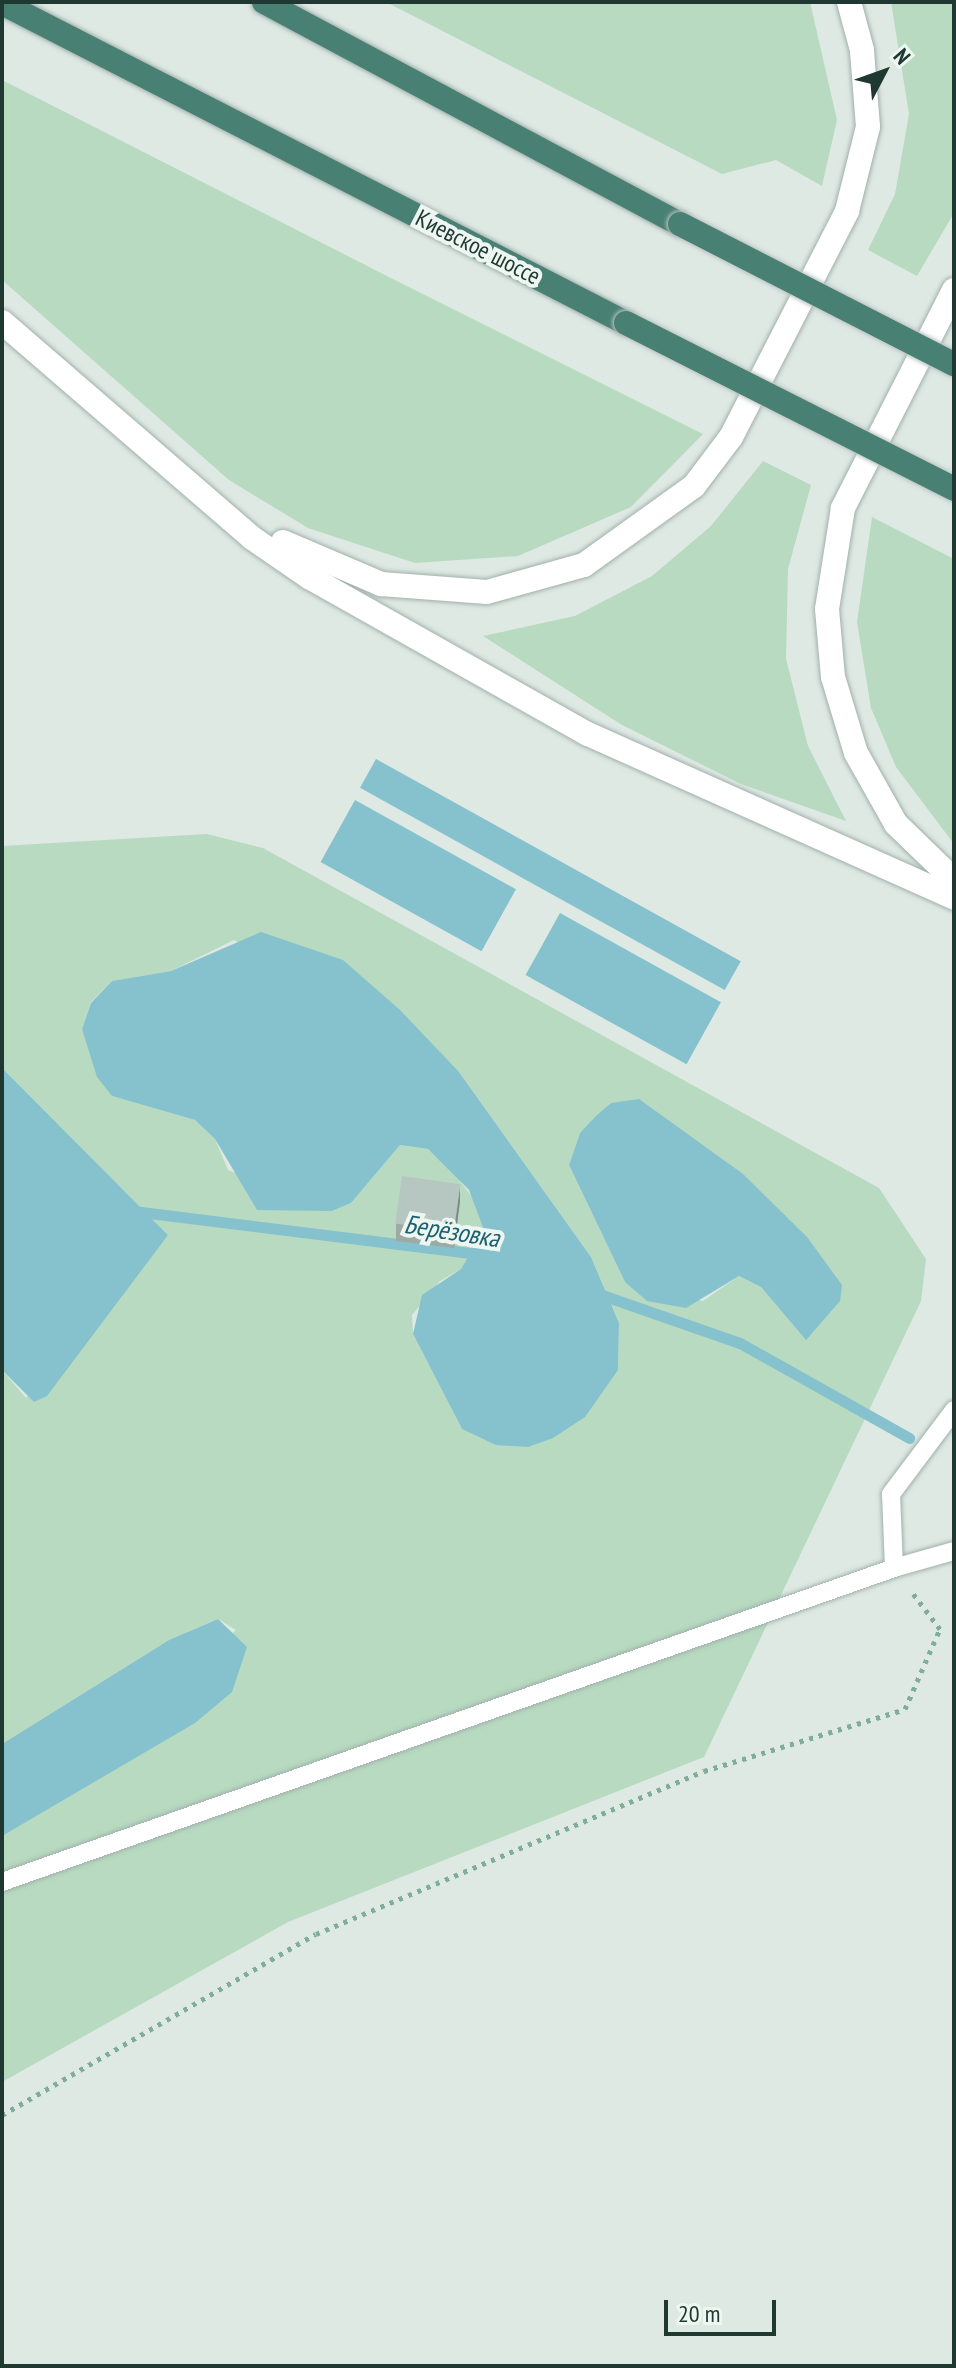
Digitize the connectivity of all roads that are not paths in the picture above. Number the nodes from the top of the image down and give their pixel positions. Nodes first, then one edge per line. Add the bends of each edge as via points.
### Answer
1 (264, 2) edge
2 (849, 2) edge
3 (2, 3) edge
4 (954, 290) edge
5 (2, 322) edge
6 (954, 364) edge
7 (185, 482) junction
8 (954, 489) edge
9 (954, 880) edge
10 (954, 898) edge
11 (954, 1410) edge
12 (954, 1551) edge
13 (894, 1568) junction
14 (2, 1882) edge

1 - 6 highway, bridge
2 - 7 street via 862,50 868,127 847,211 731,437 694,486 642,530 584,565 522,586 416,590 305,555
3 - 8 highway, Киевское шоссе, bridge
4 - 9 street via 843,508 827,609 837,698 862,767 896,824
5 - 7 street
7 - 10 street via 309,577 588,734
11 - 13 lane via 891,1494
12 - 13 lane
13 - 14 lane

